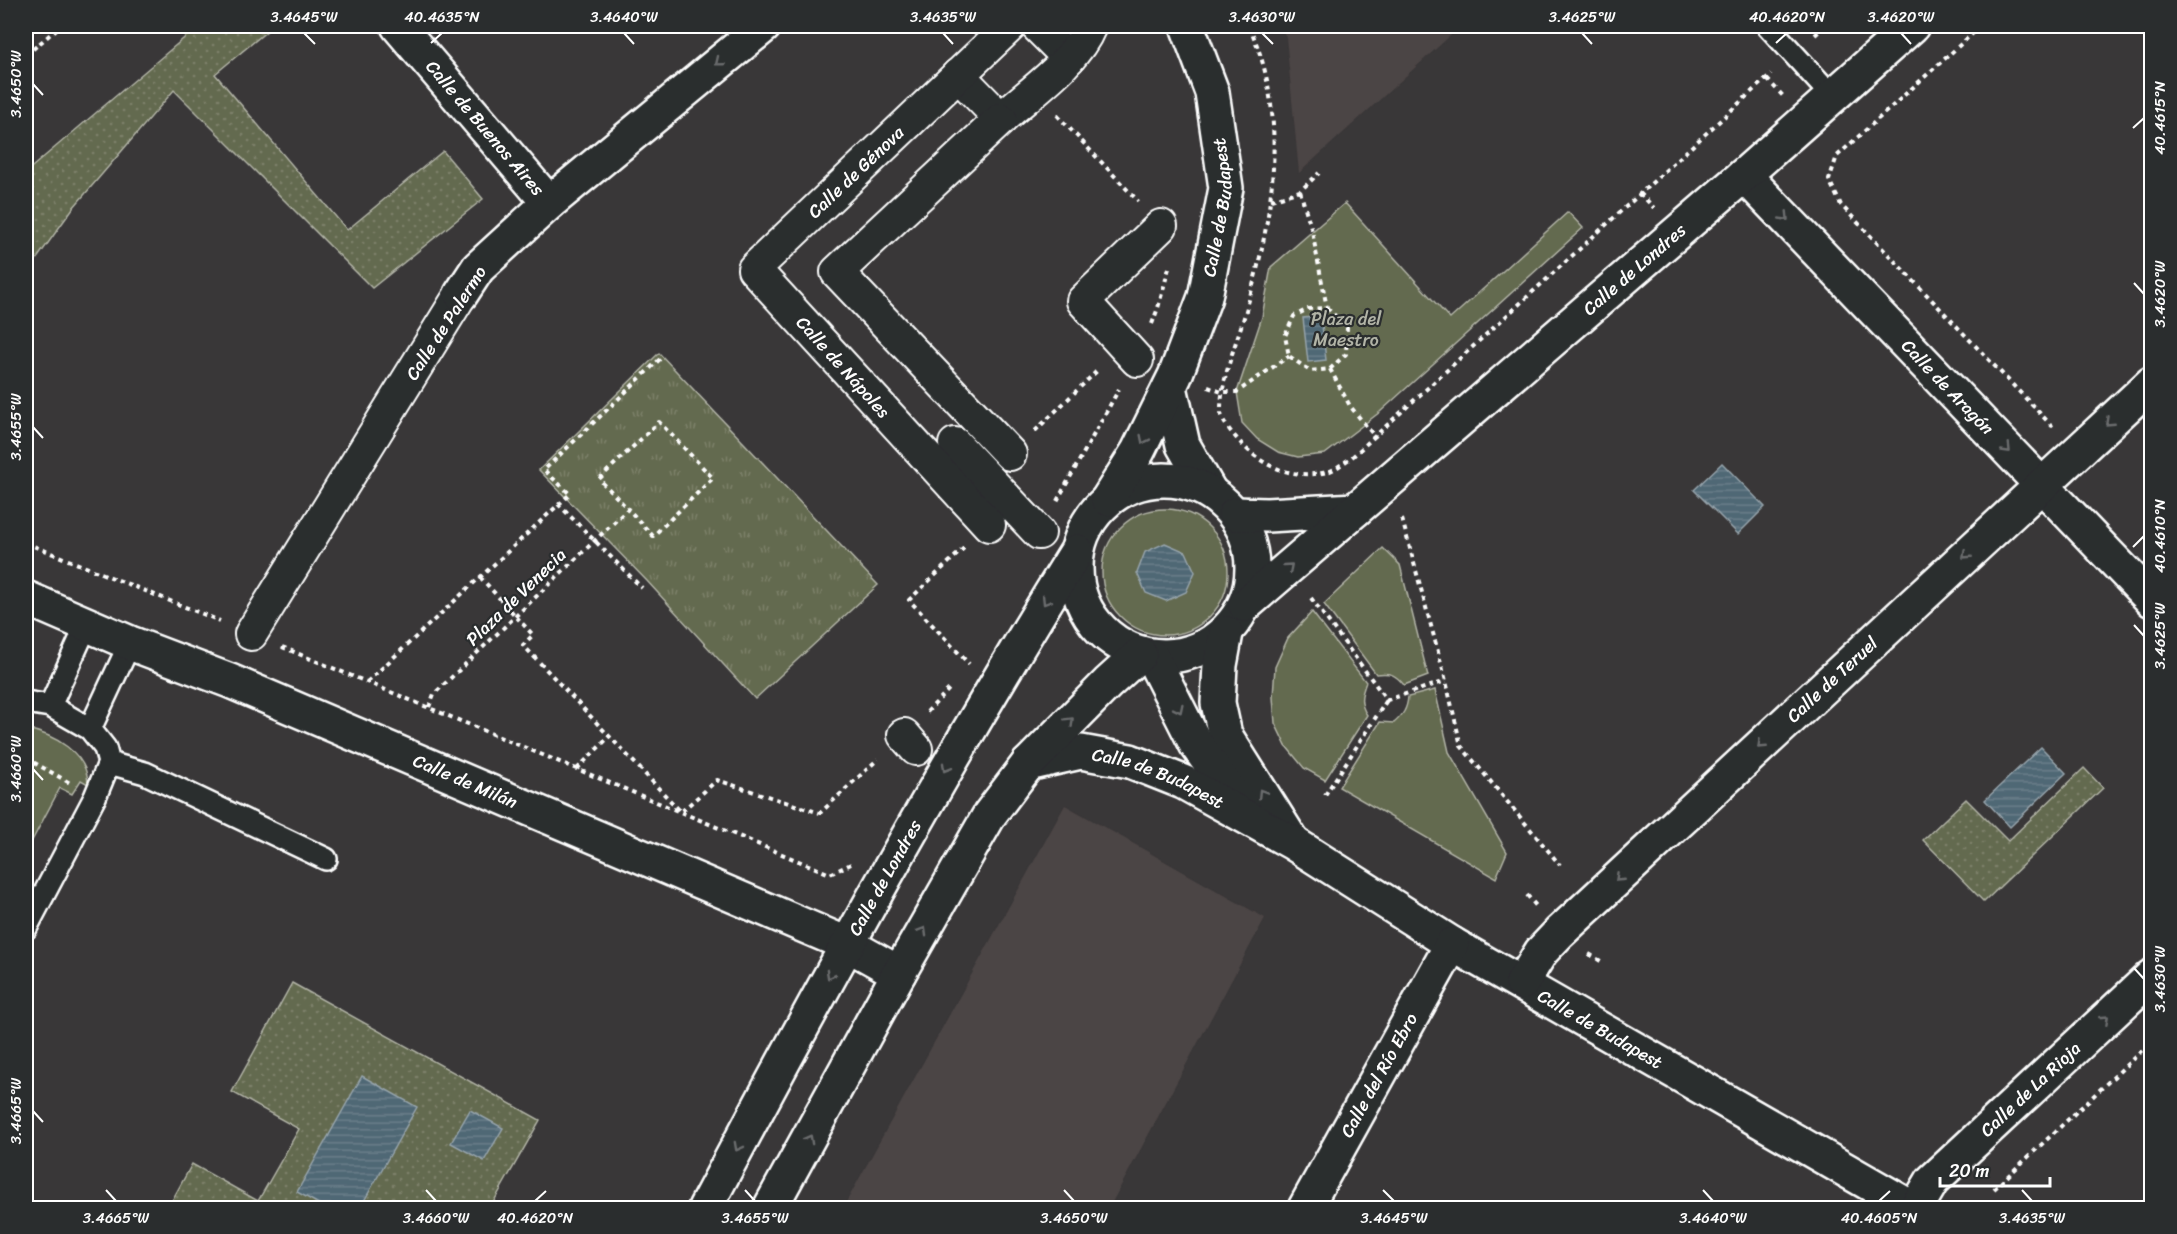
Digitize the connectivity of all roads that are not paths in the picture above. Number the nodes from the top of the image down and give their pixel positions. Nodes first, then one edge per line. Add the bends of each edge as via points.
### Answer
1 (398, 26) edge
2 (764, 26) edge
3 (1010, 26) edge
4 (1036, 26) edge
5 (1090, 26) edge
6 (1187, 26) edge
7 (1768, 26) edge
8 (1912, 26) edge
9 (1069, 58) junction
10 (958, 75) junction
11 (1832, 96) junction
12 (1000, 119) junction
13 (1744, 175) junction
14 (549, 203) junction
15 (1161, 226) road end
16 (754, 270) joint
17 (461, 294) joint
18 (1130, 353) road end
19 (2151, 383) edge
20 (1170, 387) junction
21 (980, 422) junction
22 (944, 454) junction
23 (1010, 454) road end
24 (2041, 485) junction
25 (1210, 492) junction
26 (1107, 500) junction
27 (1355, 510) junction
28 (1235, 514) junction
29 (989, 525) road end
30 (1040, 533) road end
31 (1077, 551) junction
32 (26, 598) edge
33 (2151, 600) edge
34 (1245, 605) junction
35 (87, 624) junction
36 (1226, 633) junction
37 (251, 634) road end
38 (130, 643) junction
39 (1146, 656) junction
40 (26, 702) edge
41 (50, 706) junction
42 (90, 729) junction
43 (109, 763) junction
44 (1028, 764) junction
45 (1250, 819) junction
46 (1293, 843) junction
47 (326, 859) dead end
48 (26, 928) edge
49 (847, 944) junction
50 (1452, 944) junction
51 (899, 973) junction
52 (2151, 976) edge
53 (1522, 983) junction
54 (705, 1209) edge
55 (770, 1209) edge
56 (1305, 1209) edge
57 (1914, 1209) edge

1 - 14 street, Calle de Buenos Aires
2 -> 14 street, Calle de Palermo
3 - 10 street, Calle de Génova
4 - 9 street
5 - 9 street
6 - 20 street, Calle de Budapest via 1212,92 1226,188 1204,297
7 - 11 lane
8 - 11 street, Calle de Londres
9 - 12 street
10 - 12 street
10 - 16 street, Calle de Génova
11 - 13 street, Calle de Londres
12 - 21 street via 837,272
13 -> 24 street, Calle de Aragón
13 - 27 street, Calle de Londres
14 - 17 street, Calle de Palermo via 478,268
15 - 18 street via 1083,301
16 - 22 street, Calle de Nápoles
17 - 37 street, Calle de Palermo
19 -> 24 street, Calle de Teruel
20 - 25 street via 1183,445
20 -> 26 street, Calle de Budapest via 1138,451
21 - 22 street
21 - 23 street
22 - 29 street, Calle de Nápoles
22 - 30 street, Calle de Nápoles
24 - 33 street, Calle de Aragón
24 -> 53 street, Calle de Teruel via 1559,933 1541,951
25 - 26 street via 1187,482 1164,479 1135,484
25 - 28 street
26 - 31 street via 1088,522
27 - 28 street
34 -> 27 street, Calle de Londres
28 - 34 street via 1249,540 1253,570
31 - 39 street via 1076,585 1086,610 1104,635
31 -> 49 street, Calle de Londres via 948,764
32 - 35 street, Calle de Milán
34 - 36 street
35 - 38 street, Calle de Milán
35 - 41 lane
36 - 39 street via 1197,651 1169,657
46 -> 36 street, Calle de Budapest via 1225,735 1218,703
38 - 42 lane
38 - 49 street, Calle de Milán via 241,686
44 -> 39 street via 1108,683
39 -> 45 street, Calle de Budapest via 1196,744
40 - 41 lane
41 - 42 lane
42 - 43 lane via 105,748
43 - 47 lane via 145,773
43 - 48 lane
44 - 45 street, Calle de Budapest via 1081,752 1130,761 1183,782
51 -> 44 street via 990,814
45 - 46 street, Calle de Budapest
46 - 50 street, Calle de Budapest
49 - 51 street, Calle de Milán
49 -> 54 street, Calle de Londres
50 - 53 street, Calle de Budapest
50 - 56 street, Calle del Río Ebro
55 -> 51 street
57 -> 52 street, Calle de La Rioja via 1932,1181
53 - 57 street, Calle de Budapest

